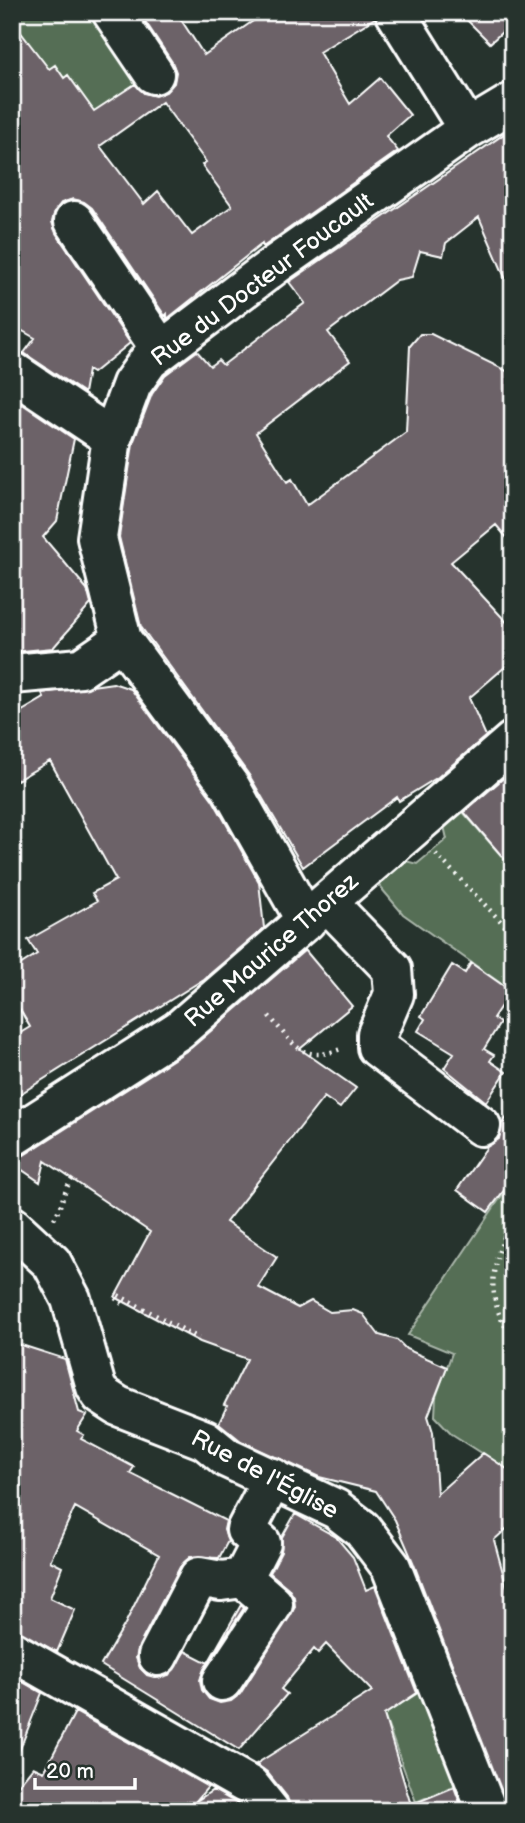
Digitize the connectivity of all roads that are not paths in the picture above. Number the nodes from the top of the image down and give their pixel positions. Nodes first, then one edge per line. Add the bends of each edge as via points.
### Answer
1 (112, 12) edge
2 (395, 12) edge
3 (154, 74) dead end
4 (513, 102) edge
5 (468, 129) junction
6 (75, 221) dead end
7 (161, 350) junction
8 (12, 371) edge
9 (112, 438) junction
10 (122, 640) junction
11 (12, 674) edge
12 (513, 741) edge
13 (316, 911) junction
14 (481, 1126) dead end
15 (12, 1137) edge
16 (12, 1226) edge
17 (273, 1478) junction
18 (243, 1578) junction
19 (12, 1651) edge
20 (158, 1656) dead end
21 (222, 1681) dead end
22 (270, 1811) edge
23 (487, 1811) edge

1 - 3 street
2 - 5 street
4 - 5 street, Rue du Docteur Foucault
5 - 7 street, Rue du Docteur Foucault
6 - 7 street
7 - 9 street, Rue du Docteur Foucault via 132,384
8 - 9 street
9 - 10 street, Rue du Docteur Foucault via 97,538
10 - 11 street via 81,668
10 - 13 street, Rue du Docteur Foucault
12 - 13 street, Rue Maurice Thorez
13 - 14 street, Rue du Docteur Foucault via 392,969 394,994 376,1047
13 - 15 street, Rue Maurice Thorez via 179,1030
16 - 17 street, Rue de l'Église via 52,1263 71,1299 101,1395 205,1440 227,1458
17 - 18 street via 246,1531 261,1543
17 - 23 street, Rue de l'Église via 336,1509 362,1529 391,1567
18 - 20 street via 199,1577
18 - 21 street via 272,1604
19 - 22 street via 250,1786

